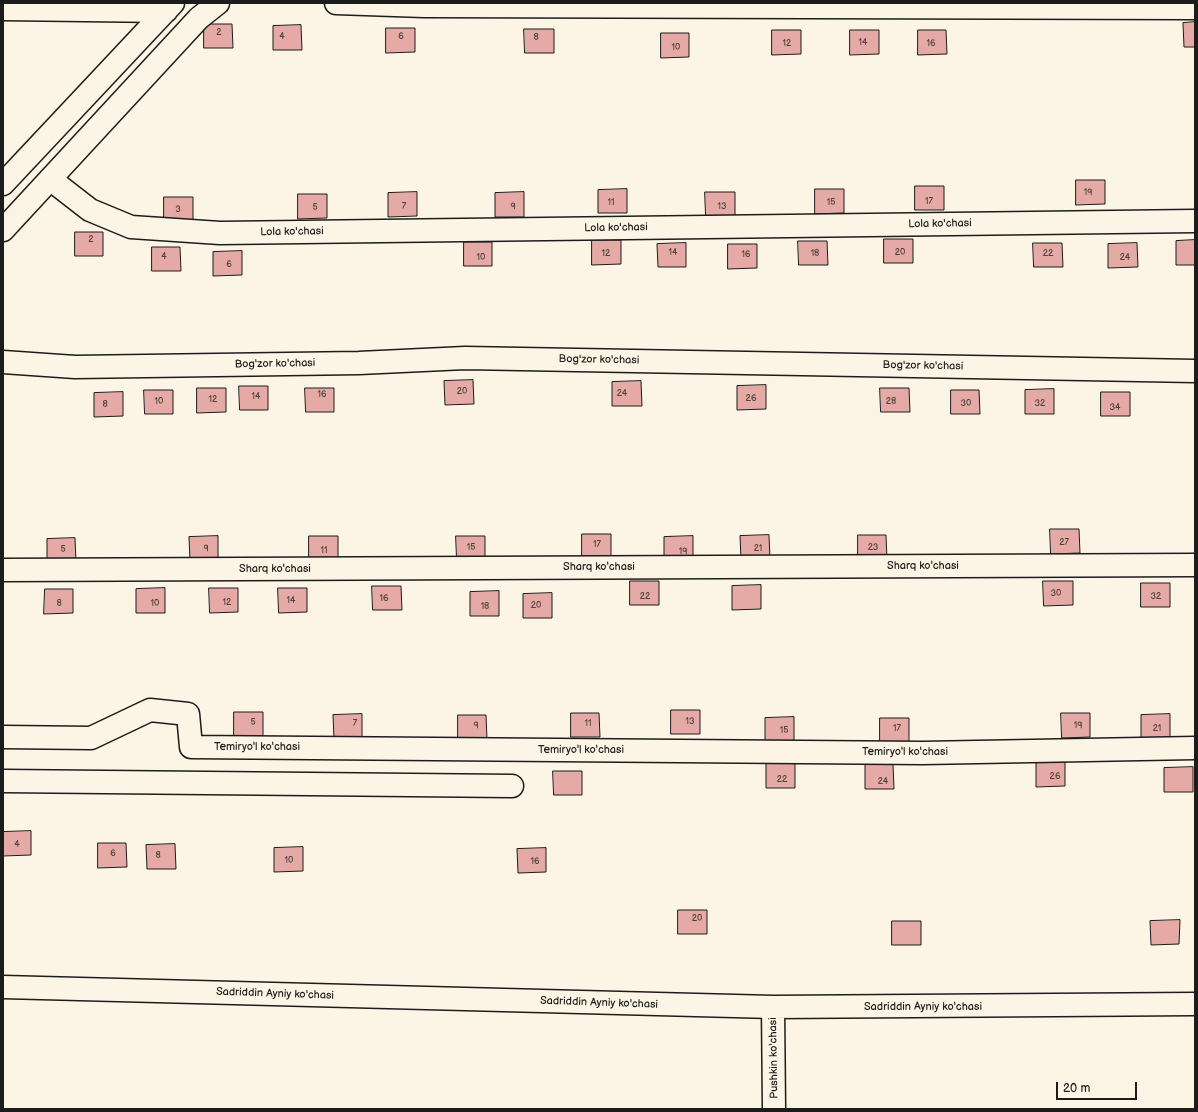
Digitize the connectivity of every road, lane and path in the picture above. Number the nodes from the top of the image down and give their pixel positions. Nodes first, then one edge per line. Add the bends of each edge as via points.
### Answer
1 (218, 3) edge
2 (336, 3) edge
3 (170, 7) edge
4 (1195, 8) edge
5 (3, 9) edge
6 (50, 179) junction
7 (3, 184) edge
8 (1195, 221) edge
9 (3, 230) edge
10 (3, 362) edge
11 (1195, 371) edge
12 (1195, 565) edge
13 (3, 570) edge
14 (3, 737) edge
15 (1195, 748) edge
16 (3, 781) edge
17 (512, 786) dead end
18 (3, 986) edge
19 (1195, 1004) edge
20 (773, 1007) junction
21 (774, 1109) edge

1 - 6 street via 199,18
2 - 4 street via 424,6
3 - 5 street
3 - 7 street
6 - 8 street, Lola ko'chasi via 90,210 131,227 220,233
6 - 9 street
10 - 11 street, Bog'zor ko'chasi via 75,367 359,363 465,358
12 - 13 street, Sharq ko'chasi
14 - 15 street, Temiryo'l ko'chasi via 91,738 150,710 188,714 191,747 923,753
16 - 17 street
18 - 20 street, Sadriddin Ayniy ko'chasi
19 - 20 street, Sadriddin Ayniy ko'chasi
20 - 21 street, Pushkin ko'chasi

